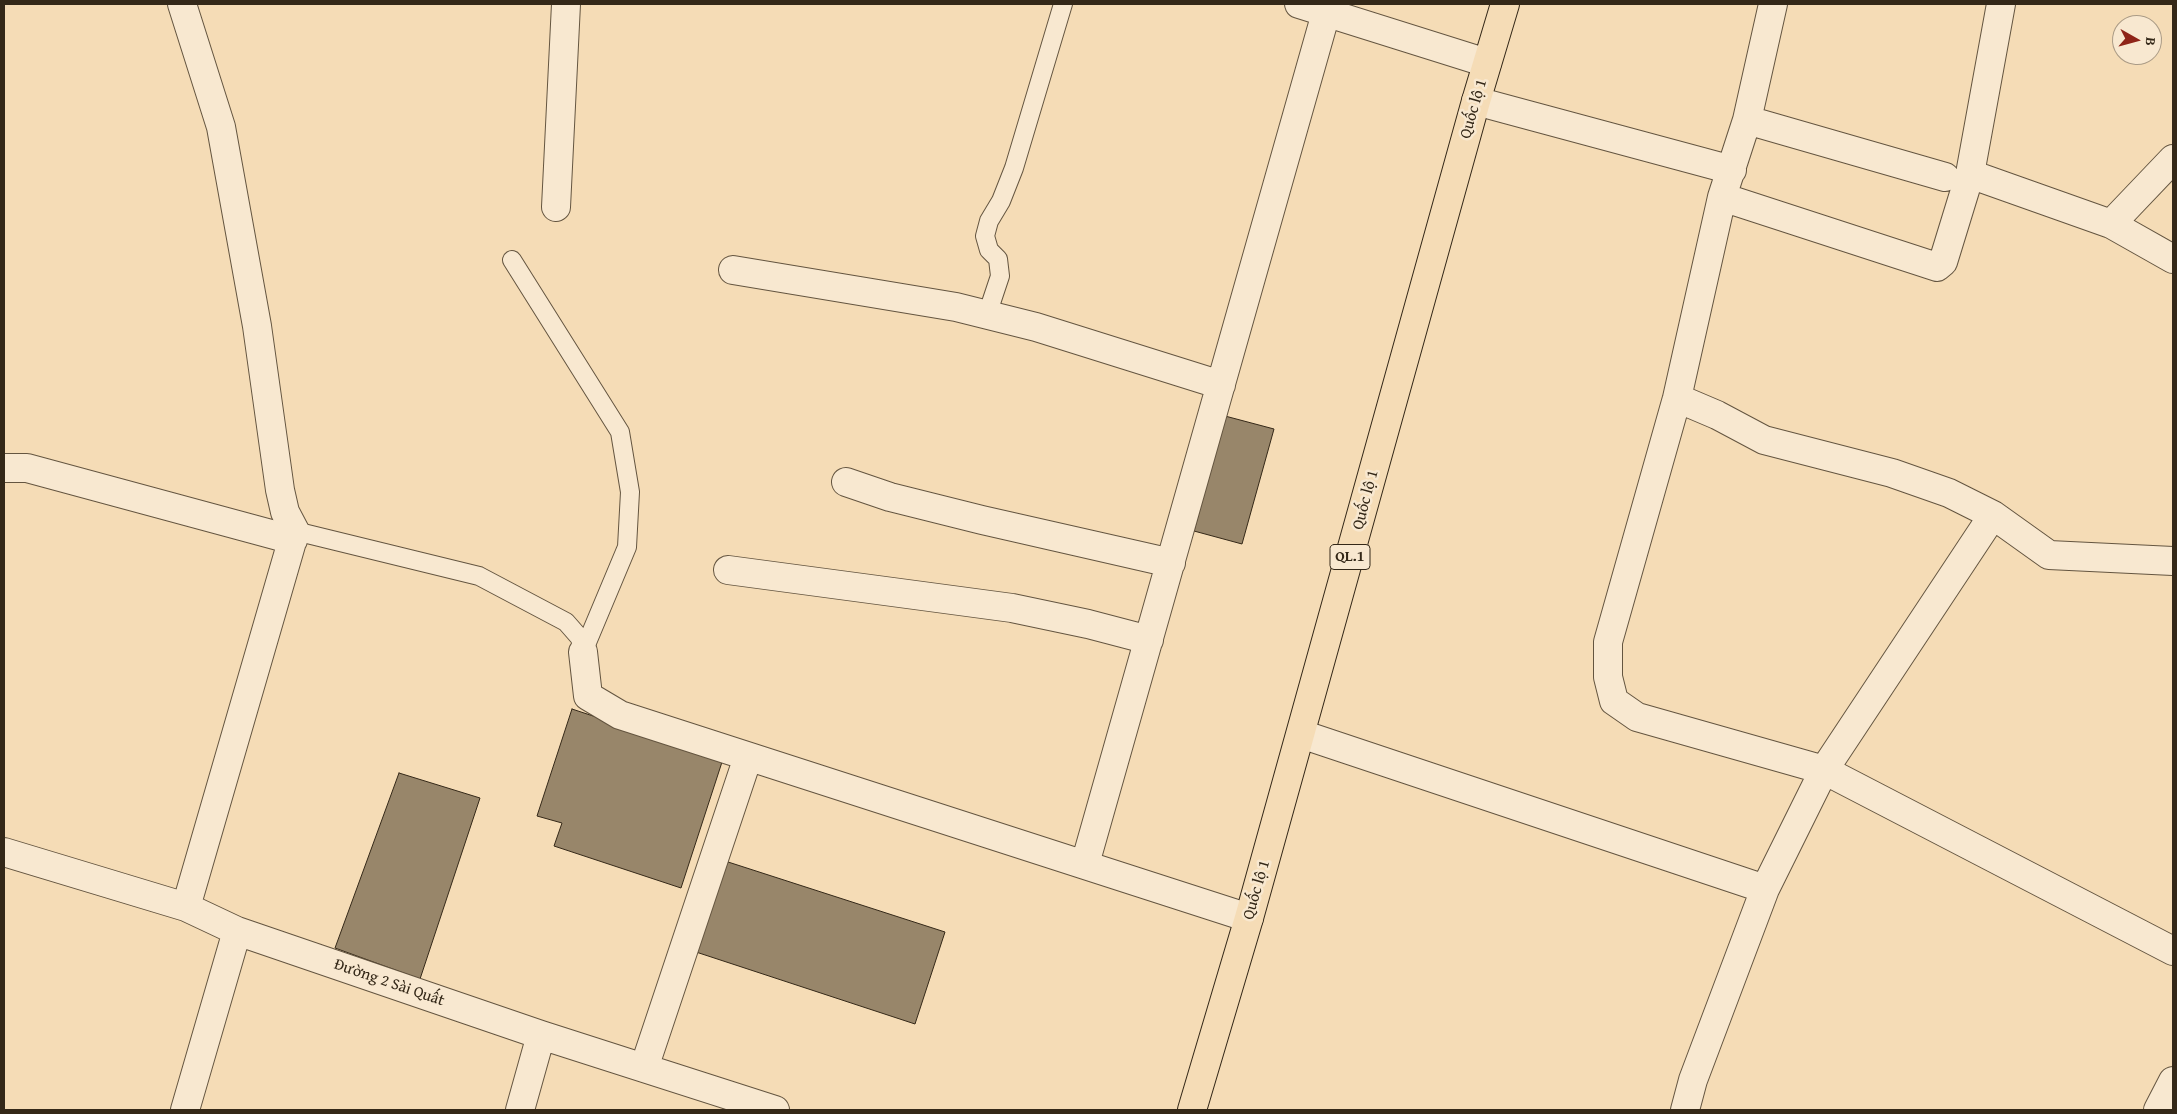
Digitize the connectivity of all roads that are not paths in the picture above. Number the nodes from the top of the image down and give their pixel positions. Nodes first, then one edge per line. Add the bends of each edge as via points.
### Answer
1 (182, 4) edge
2 (566, 4) edge
3 (1063, 4) edge
4 (1505, 4) edge
5 (1773, 4) edge
6 (2001, 4) edge
7 (1314, 7) edge
8 (1487, 63) junction
9 (1476, 101) junction
10 (1747, 120) junction
11 (2173, 159) edge
12 (1732, 170) junction
13 (1957, 175) junction
14 (1722, 197) junction
15 (556, 207) dead end
16 (2111, 224) junction
17 (2173, 259) edge
18 (512, 260) dead end
19 (733, 270) dead end
20 (987, 315) junction
21 (1221, 385) junction
22 (1677, 398) junction
23 (4, 468) edge
24 (846, 482) dead end
25 (1993, 515) junction
26 (294, 536) junction
27 (2173, 561) edge
28 (1171, 563) junction
29 (728, 570) dead end
30 (1150, 640) junction
31 (583, 652) junction
32 (1301, 734) junction
33 (748, 757) junction
34 (1824, 770) junction
35 (4, 852) edge
36 (1086, 864) junction
37 (1764, 889) junction
38 (186, 907) junction
39 (1249, 918) junction
40 (237, 931) junction
41 (2173, 951) edge
42 (541, 1034) junction
43 (644, 1068) junction
44 (2173, 1081) edge
45 (185, 1110) edge
46 (520, 1110) edge
47 (776, 1110) edge
48 (1192, 1110) edge
49 (1685, 1110) edge
50 (2158, 1110) edge

1 - 26 street via 221,127 257,326 280,490
2 - 15 street
3 - 20 lane via 1014,168 989,220 985,236 989,250 998,259 1000,276
4 - 8 highway, Quốc lộ 1 / QL.1
5 - 10 street
6 - 13 street
7 - 8 street
7 - 21 street
8 - 9 highway, Quốc lộ 1 / QL.1
9 - 12 street
9 - 32 highway, Quốc lộ 1 / QL.1
10 - 12 street
10 - 13 street
11 - 16 street
12 - 14 street
13 - 14 street via 1943,262 1937,267
13 - 16 street
14 - 22 street
16 - 17 street
18 - 31 lane via 620,432 630,492 627,547
19 - 20 street
20 - 21 street via 1036,327
21 - 28 street
22 - 25 street via 1764,440 1892,473 1949,493
22 - 34 street via 1608,642 1608,678 1614,700 1637,717
23 - 26 street via 28,468
24 - 28 street via 972,518
25 - 27 street via 2048,555
25 - 34 street
26 - 31 lane via 479,576 566,622 580,638
26 - 38 street
28 - 30 street
29 - 30 street via 1012,608
30 - 36 street
31 - 33 street via 588,696 600,704 620,715
32 - 37 street
32 - 39 highway, Quốc lộ 1 / QL.1
33 - 36 street
33 - 43 street
34 - 37 street
34 - 41 street
35 - 38 street, Đường 2 Sài Quất
36 - 39 street
37 - 49 street via 1693,1080
38 - 40 street, Đường 2 Sài Quất
39 - 48 highway, Quốc lộ 1 / QL.1
40 - 42 street, Đường 2 Sài Quất
40 - 45 street
42 - 43 street, Đường 2 Sài Quất
42 - 46 street
43 - 47 street, Đường 2 Sài Quất
44 - 50 street

